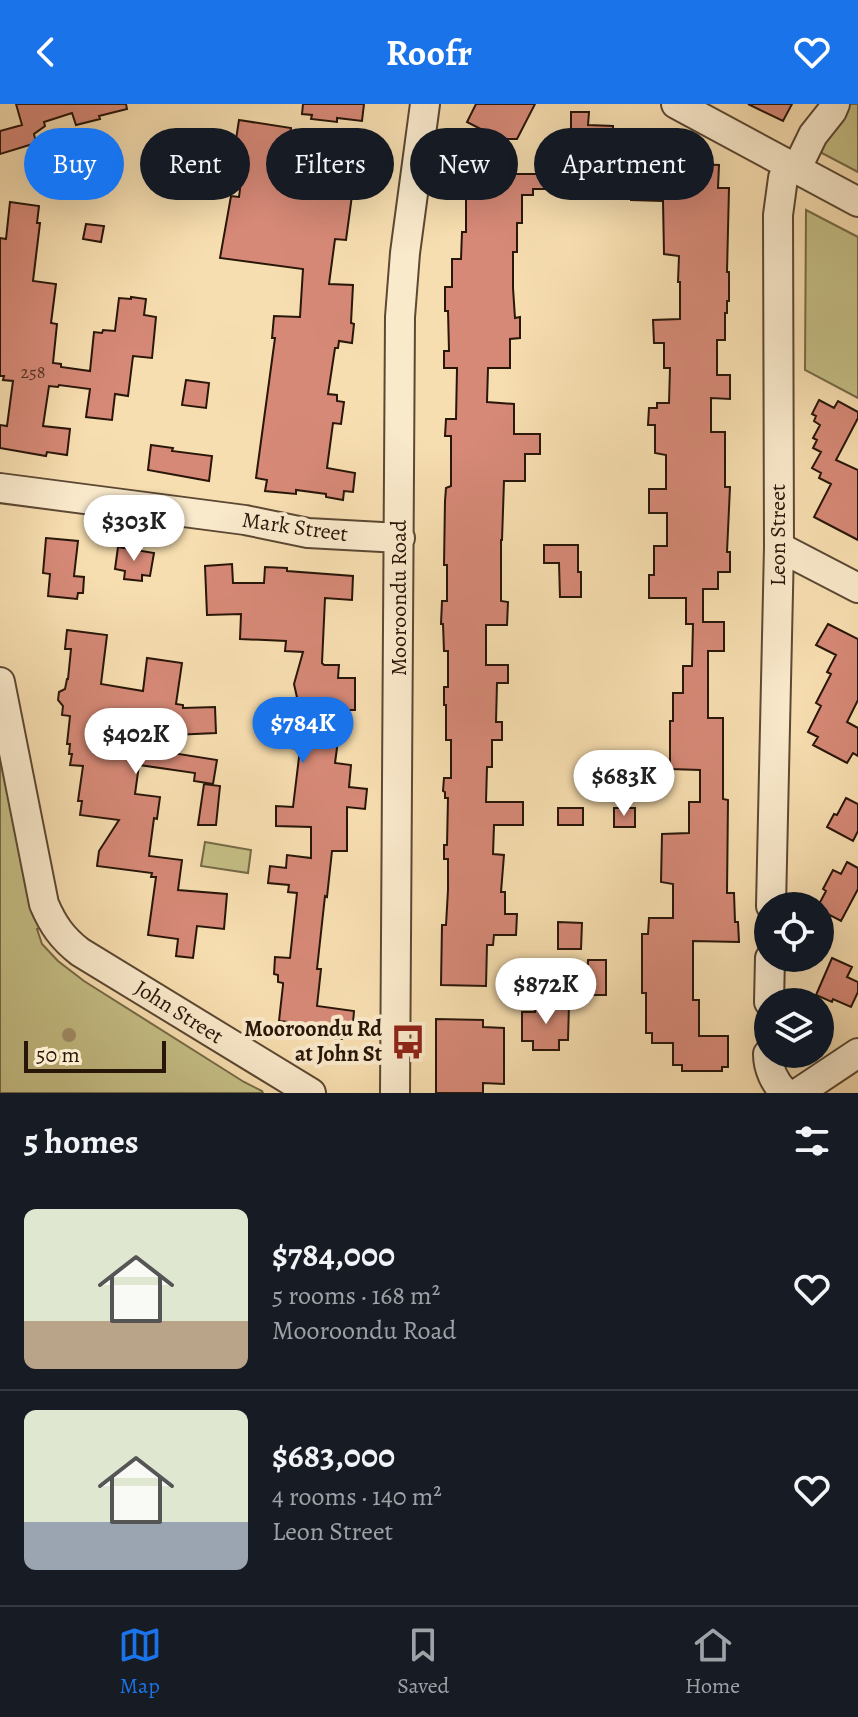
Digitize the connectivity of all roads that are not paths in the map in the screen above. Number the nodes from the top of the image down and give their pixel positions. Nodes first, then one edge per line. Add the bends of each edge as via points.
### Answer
1 (425, 104) edge
2 (676, 104) edge
3 (835, 104) edge
4 (792, 167) junction
5 (858, 202) edge
6 (0, 488) edge
7 (400, 538) junction
8 (779, 547) junction
9 (858, 588) edge
10 (0, 682) edge
11 (771, 892) edge
12 (858, 1053) edge
13 (771, 1068) edge
14 (311, 1093) edge
15 (395, 1093) edge
16 (785, 1093) edge
17 (798, 1093) edge

1 - 7 street, Mooroondu Road via 400,317
2 - 4 street
3 - 4 street, Leon Street
4 - 5 street
4 - 8 street, Leon Street via 783,178 778,215
6 - 7 street, Mark Street via 308,533
7 - 15 street, Mooroondu Road
8 - 9 street
8 - 11 street, Leon Street
10 - 14 street, John Street via 44,904 53,925 80,952
12 - 17 street
13 - 16 street

